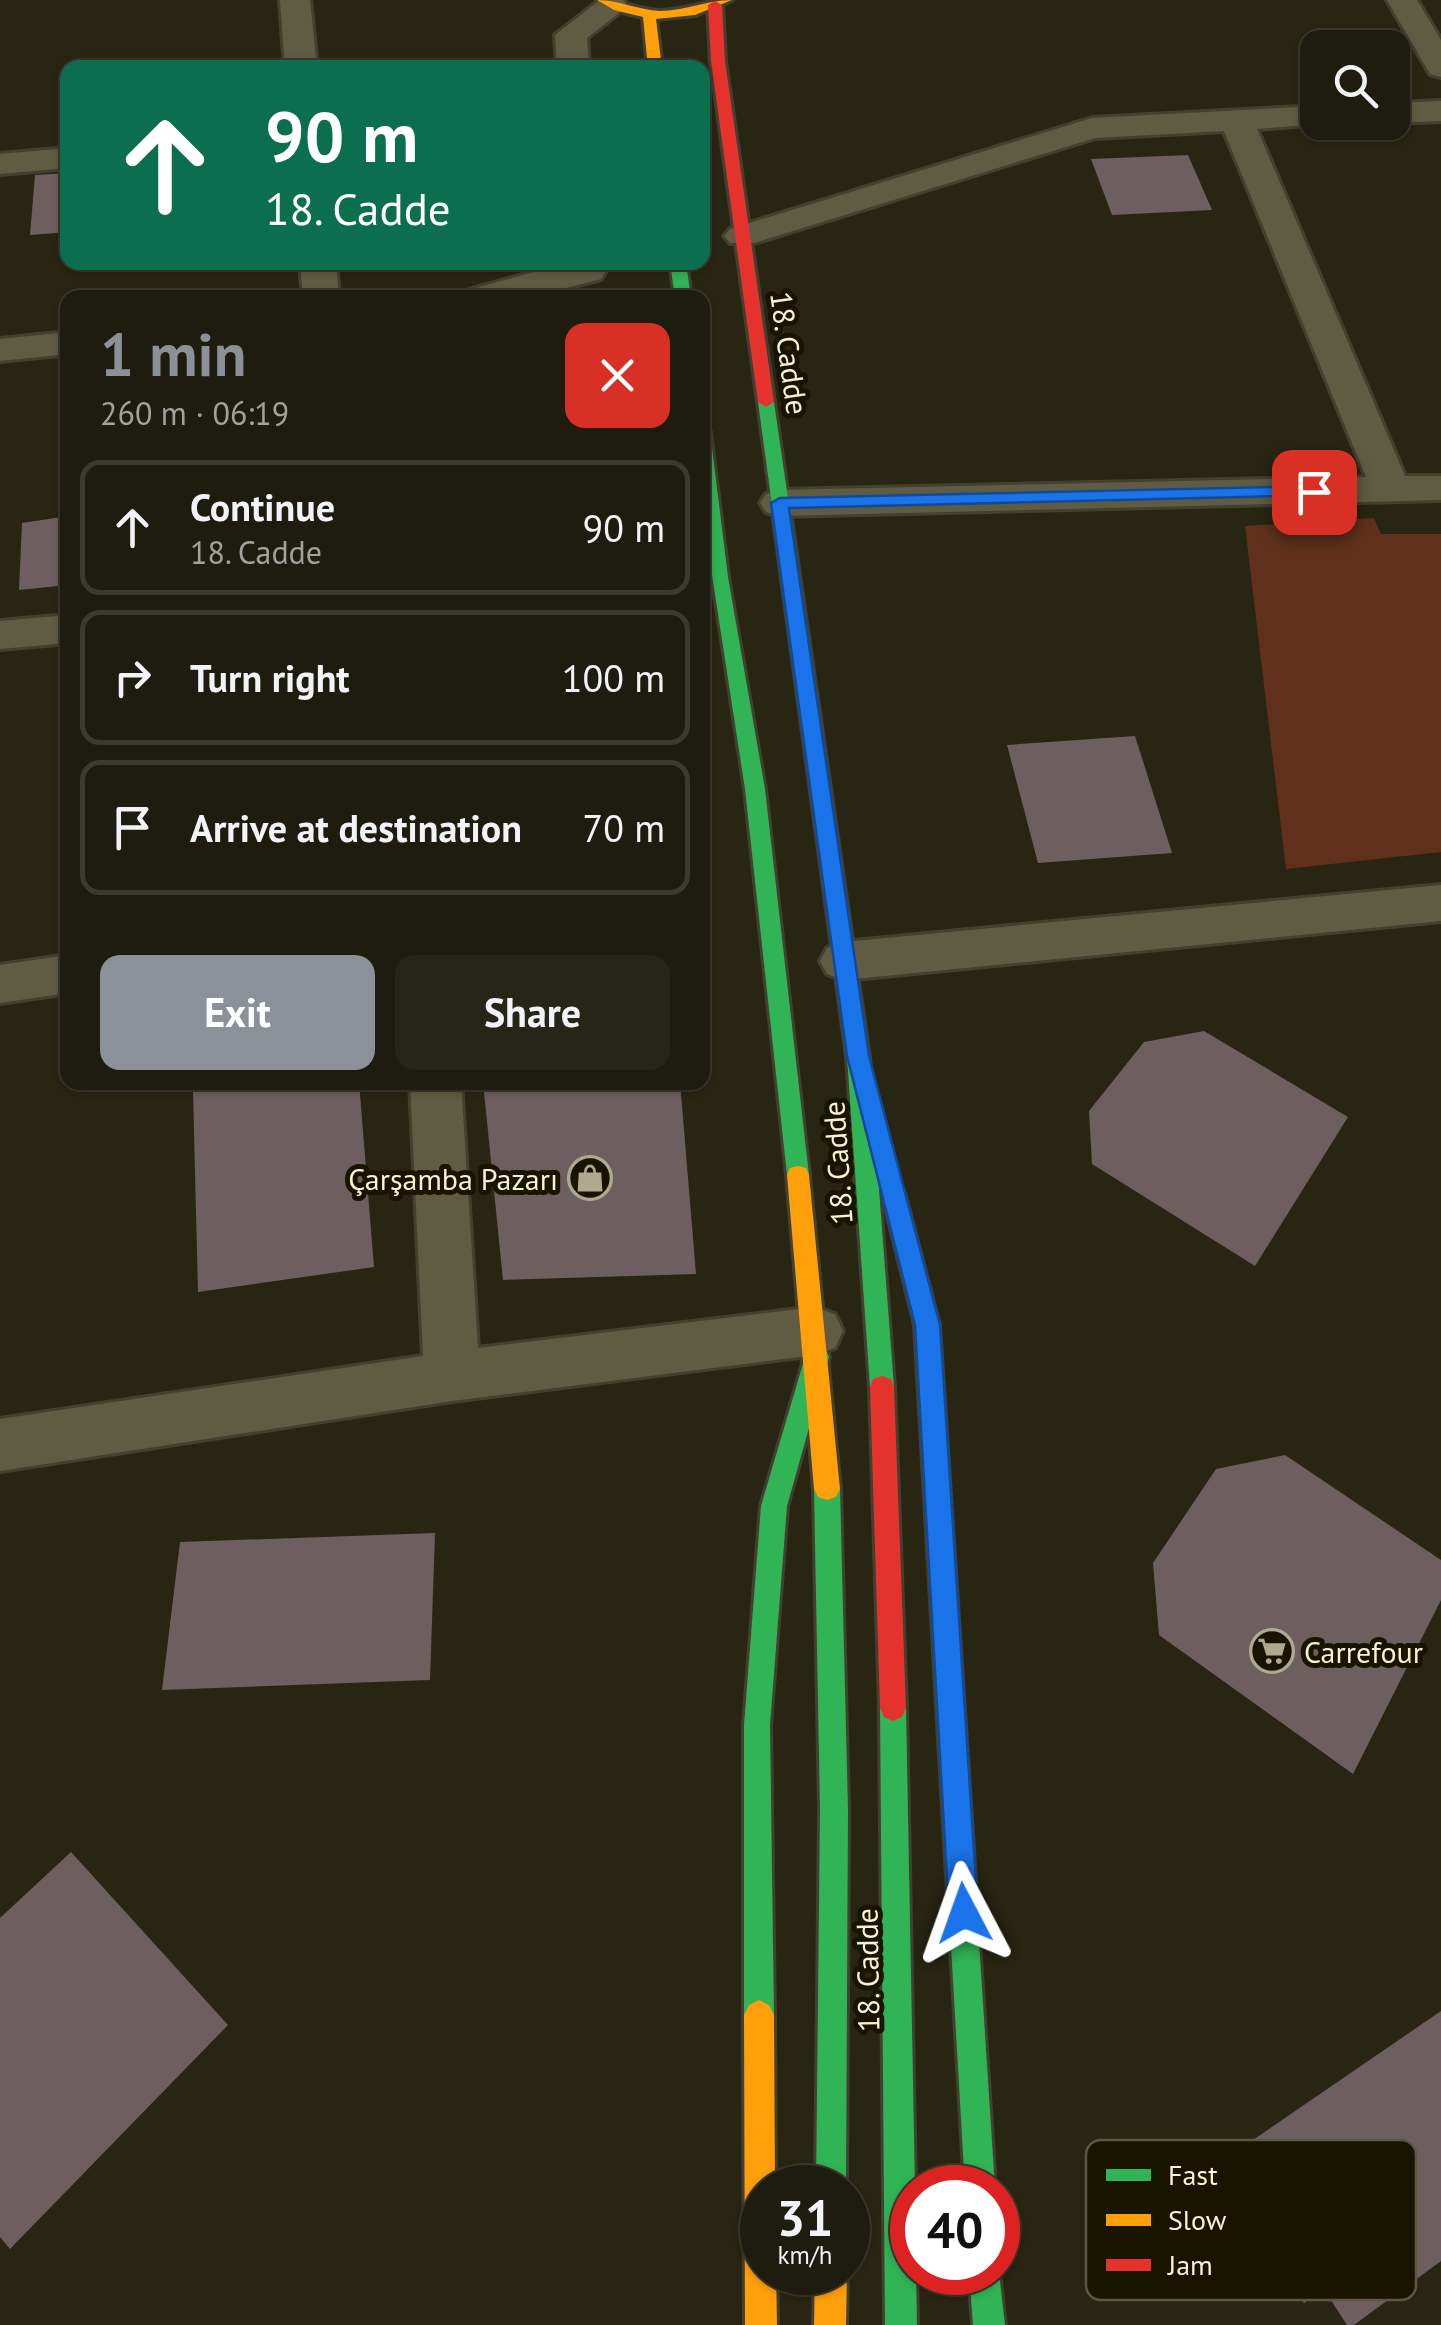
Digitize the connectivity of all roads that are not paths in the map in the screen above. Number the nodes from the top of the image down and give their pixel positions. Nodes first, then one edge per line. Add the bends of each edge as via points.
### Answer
1 (296, 0) edge
2 (1402, 0) edge
3 (608, 3) edge
4 (720, 3) edge
5 (648, 15) junction
6 (300, 60) edge
7 (572, 60) edge
8 (654, 60) edge
9 (1441, 67) edge
10 (1441, 111) edge
11 (1410, 112) edge
12 (1300, 116) edge
13 (1236, 118) junction
14 (60, 159) edge
15 (0, 164) edge
16 (742, 236) junction
17 (588, 270) edge
18 (512, 290) edge
19 (60, 344) edge
20 (0, 350) edge
21 (1441, 488) edge
22 (1390, 490) junction
23 (780, 503) junction
24 (711, 578) edge
25 (60, 629) edge
26 (0, 636) edge
27 (1441, 903) edge
28 (844, 961) junction
29 (60, 975) edge
30 (0, 984) edge
31 (858, 1056) junction
32 (435, 1090) edge
33 (816, 1344) junction
34 (452, 1376) junction
35 (0, 1445) edge
36 (831, 2165) edge
37 (979, 2165) edge
38 (830, 2295) edge
39 (987, 2295) edge
40 (762, 2325) edge
41 (830, 2325) edge
42 (901, 2325) edge
43 (989, 2325) edge

1 - 6 street
2 - 9 street
3 - 5 street
3 - 7 street via 570,35
4 - 5 street
4 - 16 street, 18. Cadde
5 - 8 street
10 - 11 street
12 - 13 street
13 - 16 street via 1092,128
13 - 22 street
14 - 15 street
16 - 23 street, 18. Cadde
17 - 18 street
19 - 20 street
21 - 22 street
22 - 23 street
23 - 28 street, 18. Cadde
24 - 33 street, 18. Cadde via 755,789
25 - 26 street
27 - 28 street
28 - 31 street, 18. Cadde
29 - 30 street
31 - 37 street via 928,1325
31 - 42 street, 18. Cadde via 870,1177 894,1703
32 - 34 street
33 - 34 street
33 - 36 street, 18. Cadde via 830,1527
33 - 40 street via 774,1506 757,1725
34 - 35 street
38 - 41 street
39 - 43 street

